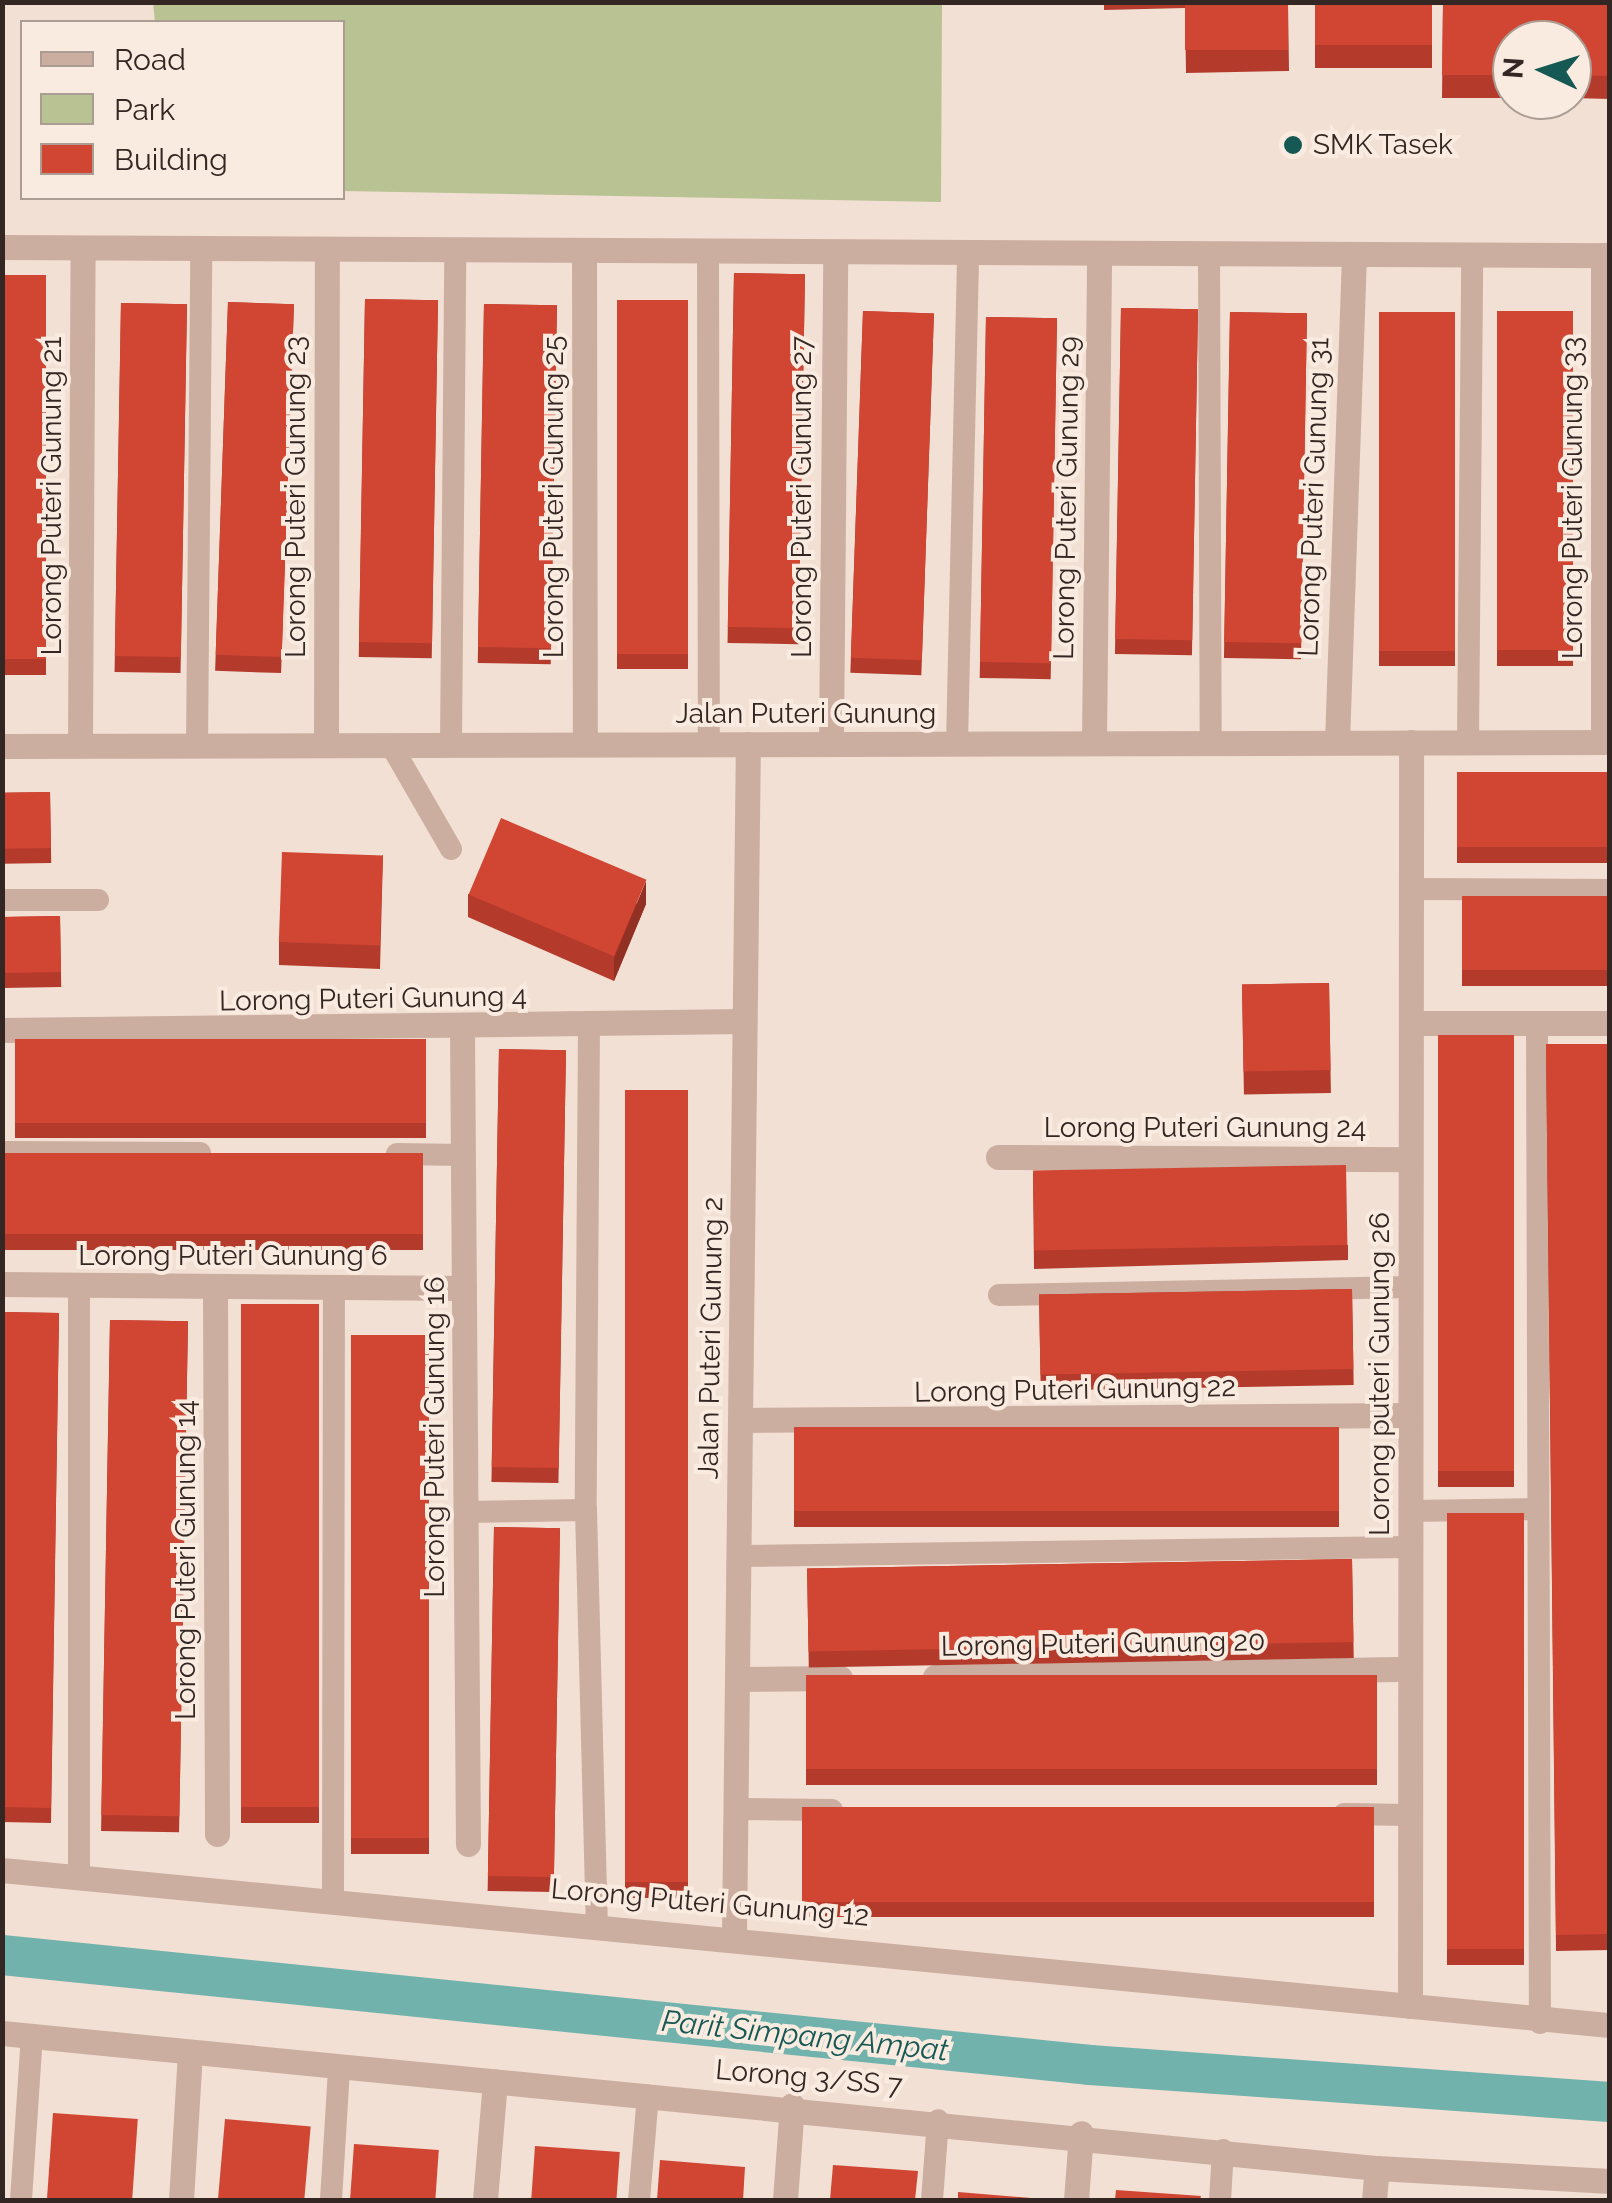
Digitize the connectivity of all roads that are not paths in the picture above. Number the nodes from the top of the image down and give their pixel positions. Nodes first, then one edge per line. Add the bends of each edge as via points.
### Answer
1 (2, 247) edge
2 (83, 248) junction
3 (201, 248) junction
4 (327, 249) junction
5 (455, 250) junction
6 (584, 250) junction
7 (708, 251) junction
8 (835, 252) junction
9 (968, 252) junction
10 (1099, 253) junction
11 (1210, 254) junction
12 (1354, 255) junction
13 (1472, 255) junction
14 (1606, 255) edge
15 (1338, 742) junction
16 (1411, 742) junction
17 (1468, 742) junction
18 (1606, 742) edge
19 (1094, 743) junction
20 (1211, 743) junction
21 (585, 744) junction
22 (709, 744) junction
23 (748, 744) junction
24 (831, 744) junction
25 (958, 744) junction
26 (326, 745) junction
27 (391, 745) junction
28 (451, 745) junction
29 (2, 746) edge
30 (80, 746) junction
31 (197, 746) junction
32 (451, 849) dead end
33 (1411, 889) junction
34 (1610, 890) edge
35 (2, 900) edge
36 (98, 900) dead end
37 (744, 1021) junction
38 (1410, 1023) junction
39 (1538, 1023) junction
40 (1610, 1023) edge
41 (589, 1026) junction
42 (2, 1030) edge
43 (462, 1030) junction
44 (2, 1152) edge
45 (233, 1153) edge
46 (367, 1154) edge
47 (463, 1155) junction
48 (998, 1157) dead end
49 (1410, 1159) junction
50 (2, 1284) edge
51 (79, 1285) junction
52 (216, 1286) junction
53 (334, 1286) junction
54 (1411, 1287) junction
55 (464, 1288) junction
56 (999, 1295) dead end
57 (1410, 1414) junction
58 (740, 1420) junction
59 (1538, 1508) junction
60 (586, 1510) junction
61 (1410, 1511) junction
62 (466, 1512) junction
63 (1410, 1547) junction
64 (738, 1556) junction
65 (1410, 1670) junction
66 (915, 1677) edge
67 (875, 1678) edge
68 (737, 1680) junction
69 (736, 1809) junction
70 (855, 1810) edge
71 (1311, 1814) edge
72 (1410, 1815) junction
73 (217, 1834) dead end
74 (468, 1844) dead end
75 (2, 1870) edge
76 (80, 1876) junction
77 (333, 1899) junction
78 (597, 1922) junction
79 (734, 1934) junction
80 (1410, 2006) junction
81 (1540, 2023) junction
82 (1610, 2025) edge
83 (2, 2034) edge
84 (32, 2036) junction
85 (190, 2052) junction
86 (339, 2068) junction
87 (494, 2080) junction
88 (648, 2095) junction
89 (792, 2105) junction
90 (938, 2120) junction
91 (1081, 2133) junction
92 (1223, 2150) junction
93 (1377, 2168) junction
94 (1610, 2180) edge
95 (21, 2200) edge
96 (181, 2200) edge
97 (331, 2200) edge
98 (486, 2200) edge
99 (639, 2200) edge
100 (785, 2200) edge
101 (932, 2200) edge
102 (1076, 2200) edge
103 (1220, 2200) edge
104 (1374, 2200) edge

1 - 2 street
2 - 3 street
2 - 30 street, Lorong Puteri Gunung 21
3 - 4 street
3 - 31 lane
4 - 5 street
4 - 26 street, Lorong Puteri Gunung 23
5 - 6 street
5 - 28 lane
6 - 7 street
6 - 21 street, Lorong Puteri Gunung 25
7 - 8 street
7 - 22 lane
8 - 9 street
8 - 24 street, Lorong Puteri Gunung 27
9 - 10 street
9 - 25 lane
10 - 11 street
10 - 19 street, Lorong Puteri Gunung 29
11 - 12 street
11 - 20 lane
12 - 13 street
12 - 15 street, Lorong Puteri Gunung 31
13 - 14 street
13 - 17 lane
14 - 18 street, Lorong Puteri Gunung 33
15 - 16 street, Jalan Puteri Gunung
15 - 20 street, Jalan Puteri Gunung
16 - 17 street, Jalan Puteri Gunung
16 - 33 street, Lorong puteri Gunung 26
17 - 18 street, Jalan Puteri Gunung
19 - 20 street, Jalan Puteri Gunung
19 - 25 street, Jalan Puteri Gunung
21 - 22 street, Jalan Puteri Gunung
21 - 28 street, Jalan Puteri Gunung
22 - 23 street, Jalan Puteri Gunung
23 - 24 street, Jalan Puteri Gunung
23 - 37 street, Jalan Puteri Gunung 2
24 - 25 street, Jalan Puteri Gunung
26 - 27 street, Jalan Puteri Gunung
26 - 31 street, Jalan Puteri Gunung
27 - 28 street, Jalan Puteri Gunung
27 - 32 lane
29 - 30 street, Jalan Puteri Gunung
30 - 31 street, Jalan Puteri Gunung
33 - 34 lane
33 - 38 street, Lorong puteri Gunung 26
35 - 36 lane
37 - 41 street, Lorong Puteri Gunung 4
37 - 58 street, Jalan Puteri Gunung 2
38 - 39 street
38 - 49 street, Lorong puteri Gunung 26
39 - 40 street
39 - 59 lane
41 - 43 street, Lorong Puteri Gunung 4
41 - 60 lane
42 - 43 street, Lorong Puteri Gunung 4
43 - 47 street, Lorong Puteri Gunung 16
44 - 45 lane
46 - 47 lane
47 - 55 street, Lorong Puteri Gunung 16
48 - 49 street, Lorong Puteri Gunung 24
49 - 54 street, Lorong puteri Gunung 26
50 - 51 street, Lorong Puteri Gunung 6
51 - 52 street, Lorong Puteri Gunung 6
51 - 76 lane
52 - 53 street, Lorong Puteri Gunung 6
52 - 73 street, Lorong Puteri Gunung 14
53 - 55 street, Lorong Puteri Gunung 6
53 - 77 lane
54 - 56 lane
54 - 57 street, Lorong puteri Gunung 26
55 - 62 street, Lorong Puteri Gunung 16
57 - 58 street, Lorong Puteri Gunung 22
57 - 61 street, Lorong puteri Gunung 26
58 - 64 street, Jalan Puteri Gunung 2
59 - 61 lane
59 - 81 lane
60 - 62 lane
60 - 78 lane
61 - 63 street, Lorong puteri Gunung 26
62 - 74 street, Lorong Puteri Gunung 16
63 - 64 lane
63 - 65 street, Lorong puteri Gunung 26
64 - 68 street, Jalan Puteri Gunung 2
65 - 66 street, Lorong Puteri Gunung 20
65 - 72 street, Lorong puteri Gunung 26
67 - 68 street
68 - 69 street, Jalan Puteri Gunung 2
69 - 70 lane
69 - 79 street, Jalan Puteri Gunung 2
71 - 72 lane
72 - 80 street, Lorong puteri Gunung 26
75 - 76 street, Lorong Puteri Gunung 12
76 - 77 street, Lorong Puteri Gunung 12
77 - 78 street, Lorong Puteri Gunung 12
78 - 79 street, Lorong Puteri Gunung 12
79 - 80 street, Lorong Puteri Gunung 12
80 - 81 street, Lorong Puteri Gunung 12
81 - 82 street, Lorong Puteri Gunung 12
83 - 84 street, Lorong 3/SS 7
84 - 85 street, Lorong 3/SS 7
84 - 95 lane
85 - 86 street, Lorong 3/SS 7
85 - 96 street
86 - 87 street, Lorong 3/SS 7
86 - 97 lane
87 - 88 street, Lorong 3/SS 7
87 - 98 street
88 - 89 street, Lorong 3/SS 7
88 - 99 lane
89 - 90 street, Lorong 3/SS 7
89 - 100 street
90 - 91 street, Lorong 3/SS 7
90 - 101 lane
91 - 92 street, Lorong 3/SS 7
91 - 102 street
92 - 93 street, Lorong 3/SS 7
92 - 103 lane
93 - 94 street, Lorong 3/SS 7
93 - 104 street

